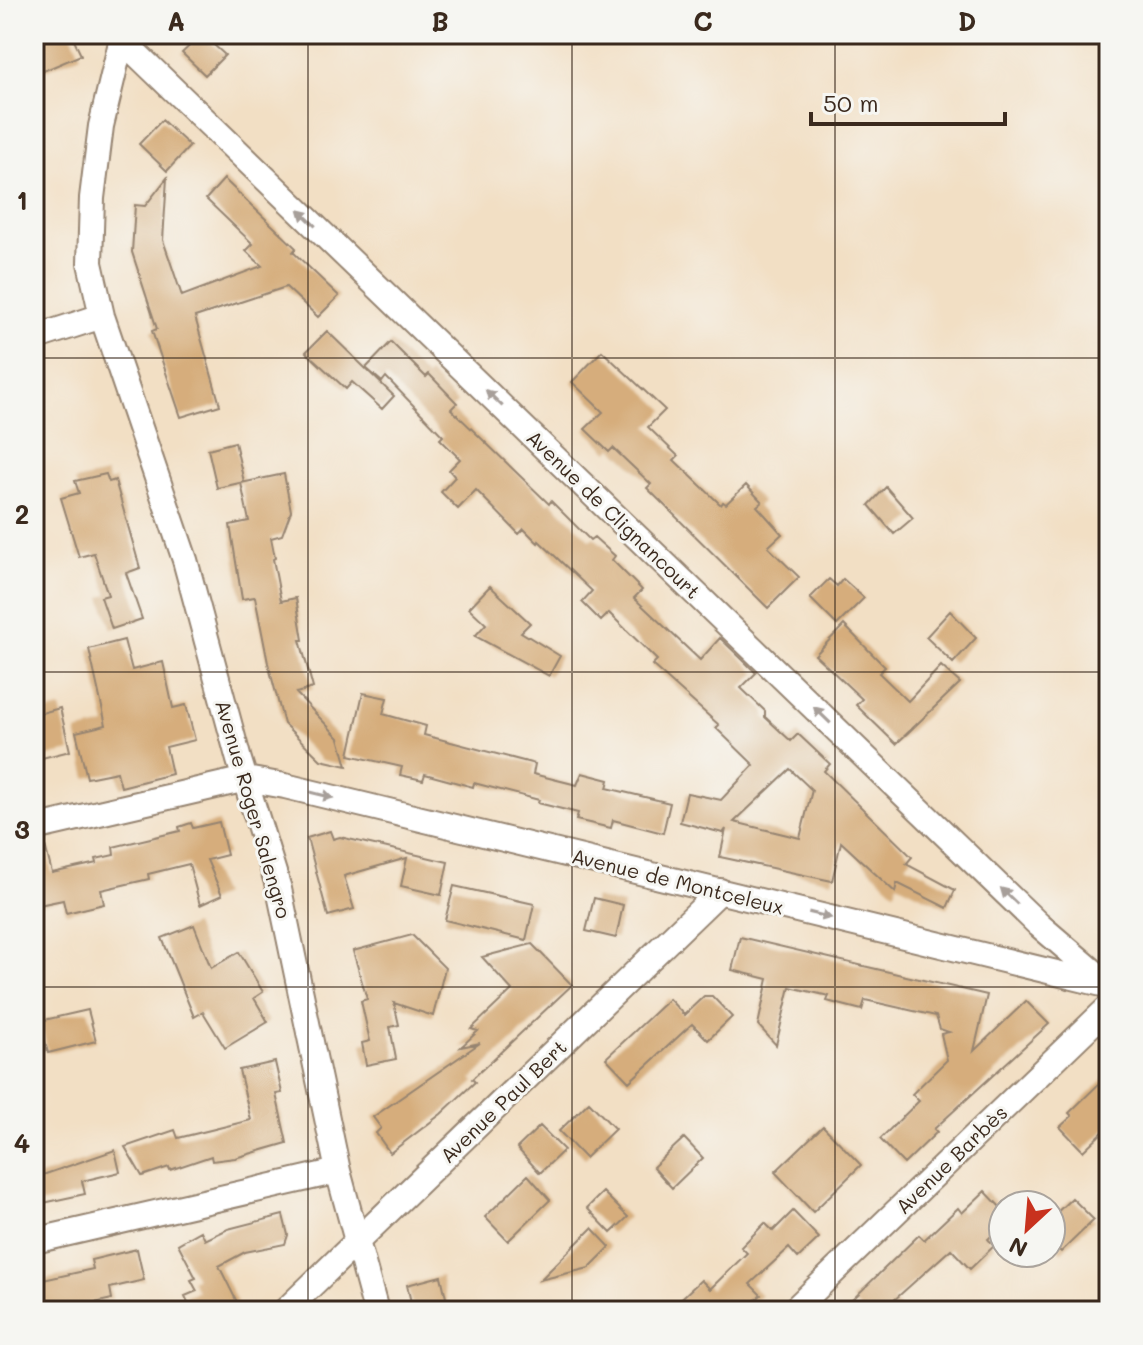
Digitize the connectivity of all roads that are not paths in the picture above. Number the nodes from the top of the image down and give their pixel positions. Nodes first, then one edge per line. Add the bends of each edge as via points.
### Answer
1 (123, 37) edge
2 (102, 316) junction
3 (34, 338) edge
4 (246, 779) junction
5 (34, 828) edge
6 (720, 891) junction
7 (1039, 925) junction
8 (1020, 964) junction
9 (1109, 986) edge
10 (1109, 1007) edge
11 (338, 1171) junction
12 (34, 1241) edge
13 (358, 1241) junction
14 (285, 1311) edge
15 (376, 1311) edge
16 (793, 1311) edge

1 - 2 street, Avenue Roger Salengro via 101,126 92,198 90,263
7 -> 1 street, Avenue de Clignancourt
2 - 3 street
2 - 4 street, Avenue Roger Salengro via 185,560
4 - 5 street
4 -> 6 street, Avenue de Montceleux
4 - 11 street, Avenue Roger Salengro via 279,889
6 -> 8 street, Avenue de Montceleux
6 - 13 street, Avenue Paul Bert
7 - 8 street via 1034,948
7 - 9 street, Avenue de Clignancourt
8 - 9 street, Avenue de Montceleux
10 - 16 street, Avenue Barbès
11 - 12 street
11 - 13 street, Avenue Roger Salengro
13 - 14 street, Avenue Paul Bert
13 - 15 street, Avenue Roger Salengro

